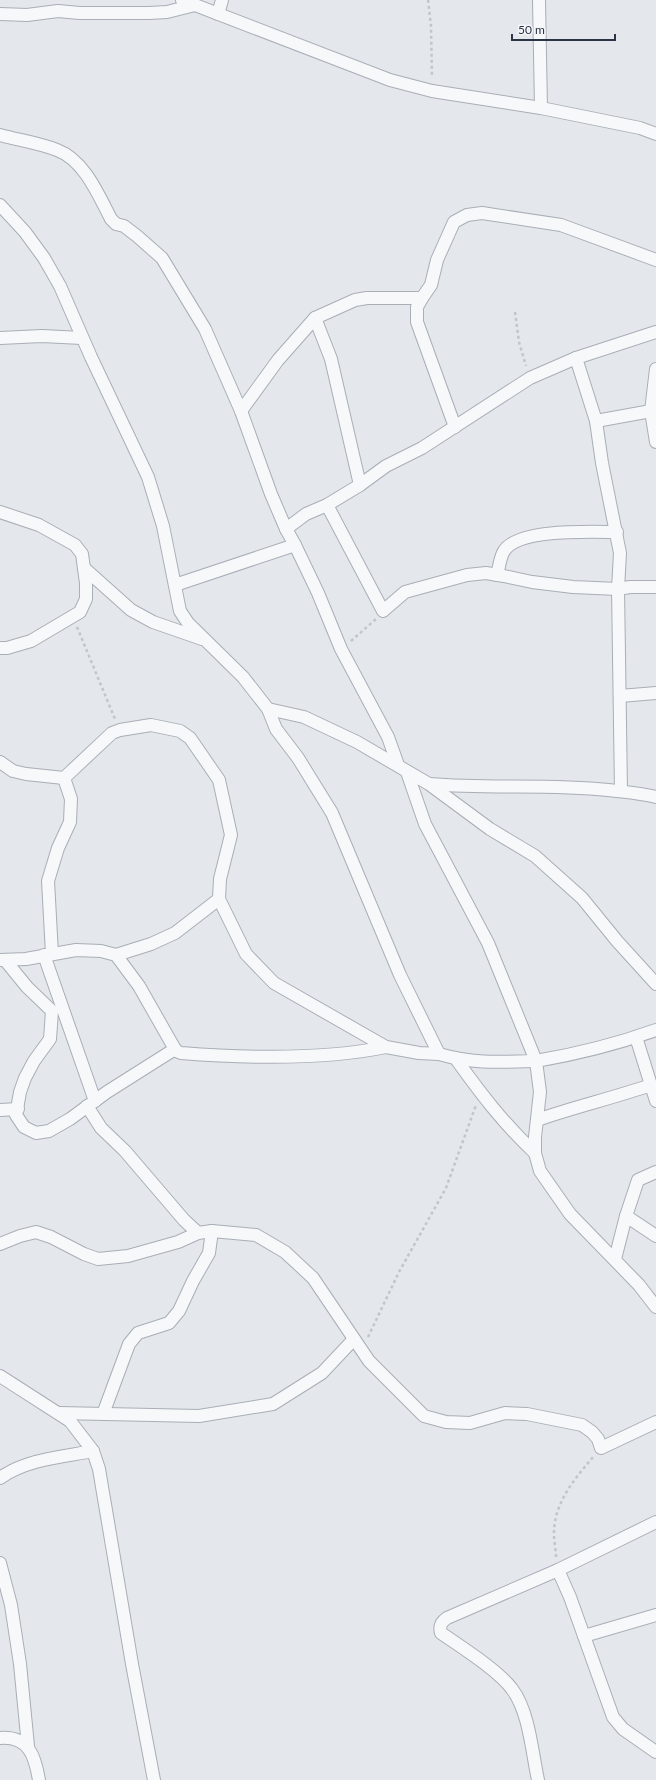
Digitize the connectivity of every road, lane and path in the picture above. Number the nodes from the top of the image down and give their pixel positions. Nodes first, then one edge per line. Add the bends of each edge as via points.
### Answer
1 (182, 0) edge
2 (222, 0) edge
3 (428, 0) edge
4 (539, 0) edge
5 (195, 5) junction
6 (0, 14) edge
7 (218, 14) junction
8 (432, 91) junction
9 (541, 108) junction
10 (656, 134) edge
11 (0, 135) edge
12 (0, 205) edge
13 (656, 260) edge
14 (422, 298) junction
15 (515, 312) dead end
16 (315, 318) junction
17 (656, 332) edge
18 (0, 338) edge
19 (82, 338) junction
20 (576, 358) junction
21 (656, 369) edge
22 (530, 378) junction
23 (241, 411) junction
24 (651, 411) junction
25 (596, 421) junction
26 (455, 427) junction
27 (656, 442) edge
28 (360, 485) junction
29 (327, 504) junction
30 (0, 512) edge
31 (286, 529) junction
32 (617, 532) junction
33 (295, 545) junction
34 (84, 568) junction
35 (497, 575) junction
36 (174, 585) junction
37 (656, 587) edge
38 (618, 589) junction
39 (383, 611) junction
40 (72, 616) junction
41 (205, 640) junction
42 (0, 648) edge
43 (341, 649) junction
44 (656, 693) edge
45 (620, 696) junction
46 (268, 709) junction
47 (120, 730) junction
48 (0, 762) edge
49 (402, 768) junction
50 (64, 778) junction
51 (430, 784) junction
52 (621, 791) junction
53 (656, 797) edge
54 (219, 899) junction
55 (48, 954) junction
56 (116, 954) junction
57 (2, 960) edge
58 (656, 984) edge
59 (656, 1030) edge
60 (636, 1037) junction
61 (386, 1047) junction
62 (175, 1049) junction
63 (439, 1054) junction
64 (456, 1059) junction
65 (536, 1061) junction
66 (651, 1085) junction
67 (480, 1093) junction
68 (656, 1101) edge
69 (91, 1103) junction
70 (18, 1109) junction
71 (0, 1110) edge
72 (537, 1120) junction
73 (535, 1153) junction
74 (656, 1172) edge
75 (626, 1216) junction
76 (212, 1231) junction
77 (198, 1233) junction
78 (656, 1236) edge
79 (0, 1244) edge
80 (615, 1259) junction
81 (656, 1308) edge
82 (354, 1339) junction
83 (361, 1350) junction
84 (0, 1376) edge
85 (59, 1413) junction
86 (102, 1414) junction
87 (656, 1422) edge
88 (601, 1448) junction
89 (93, 1450) junction
90 (0, 1478) edge
91 (656, 1522) edge
92 (0, 1563) edge
93 (558, 1570) junction
94 (656, 1615) edge
95 (584, 1636) junction
96 (0, 1738) edge
97 (28, 1746) junction
98 (656, 1752) edge
99 (39, 1780) edge
100 (154, 1780) edge
101 (538, 1780) edge

1 - 5 street
2 - 7 street
3 - 8 path
4 - 9 street
5 - 6 street via 150,13 58,11 27,15
5 - 7 street
7 - 8 street via 390,80
8 - 9 street
9 - 10 street via 640,128
11 - 23 street via 57,150 75,161 116,224 124,226 138,236 162,258 205,329
12 - 19 street via 44,258 60,286
13 - 14 street via 561,225 482,213 467,215 454,222 437,260 431,285
14 - 16 street via 355,300
14 - 26 street via 417,308 417,322
15 - 22 path via 519,342
16 - 23 street via 278,360
16 - 28 street via 331,360
17 - 20 street
18 - 19 street
19 - 36 street via 148,476 162,526
20 - 22 street
20 - 25 street
21 - 24 street
22 - 26 street
23 - 31 street
24 - 25 street
24 - 27 street
25 - 32 street
26 - 28 street via 422,448 386,466
28 - 29 street
29 - 31 street via 306,514
29 - 39 street
30 - 34 street via 39,525 75,545 82,554
31 - 33 street
32 - 35 street via 550,533 525,538 514,542 503,552
32 - 38 street via 620,553
33 - 36 street
33 - 43 street
34 - 40 street via 86,599 80,612
34 - 41 street via 130,610 153,622
35 - 38 street via 573,587
35 - 39 street via 467,575 405,592
36 - 41 street via 180,611
37 - 38 street
38 - 45 street
39 - 43 path
40 - 42 street via 31,641
40 - 47 path
41 - 46 street via 238,672
43 - 49 street via 382,723
44 - 45 street
45 - 52 street
46 - 49 street via 304,717 357,742
46 - 63 street via 276,729 298,758 332,813 400,976
47 - 50 street via 106,738
47 - 54 street via 150,725 180,731 190,738 218,780 231,835 220,879
48 - 50 street via 13,771
49 - 51 street
49 - 65 street via 425,824 488,943
50 - 55 street via 71,799 70,822 48,881
51 - 52 street via 550,786
51 - 58 street via 490,829 541,861 582,898
52 - 53 street
54 - 56 street via 174,933 151,944
54 - 61 street via 246,954 274,983
55 - 56 street via 76,950
55 - 57 street via 26,959
55 - 69 street
56 - 62 street via 139,986
57 - 70 street via 52,1011 50,1039 25,1078
59 - 60 street
60 - 65 street via 573,1055
60 - 66 street
61 - 62 street via 359,1052 281,1056 186,1054
61 - 63 street
62 - 69 street
63 - 64 street
64 - 65 street via 477,1062
64 - 67 street
65 - 72 street via 540,1092
66 - 68 street
66 - 72 street
67 - 73 street via 512,1132
67 - 83 path via 446,1188 399,1272
69 - 70 street via 49,1131 36,1132 24,1127 16,1115
69 - 77 street via 101,1128 125,1151
70 - 71 street
72 - 73 street
73 - 80 street via 540,1171 570,1214
74 - 75 street via 638,1180
75 - 78 street
75 - 80 street
76 - 77 street
76 - 82 street via 256,1235 285,1252 313,1278
76 - 86 street via 209,1253 179,1311 169,1323 138,1333 129,1344
77 - 79 street via 178,1242 128,1256 98,1259 36,1232
80 - 81 street
82 - 83 street
82 - 86 street via 322,1373 273,1404 199,1416
83 - 88 street via 424,1416 446,1422 470,1423 504,1413 526,1414 582,1425 598,1439
84 - 85 street
85 - 86 street
85 - 89 street via 70,1421
87 - 88 street
88 - 93 path via 576,1477 563,1498 557,1515 554,1534
89 - 90 street via 33,1462
89 - 100 street via 99,1469
91 - 93 street
92 - 97 street via 11,1604
93 - 95 street
93 - 101 street via 447,1618 440,1628 441,1633 494,1672 511,1688 522,1708
94 - 95 street
95 - 98 street via 613,1717 623,1729
96 - 97 street via 10,1738
97 - 99 street via 36,1762

